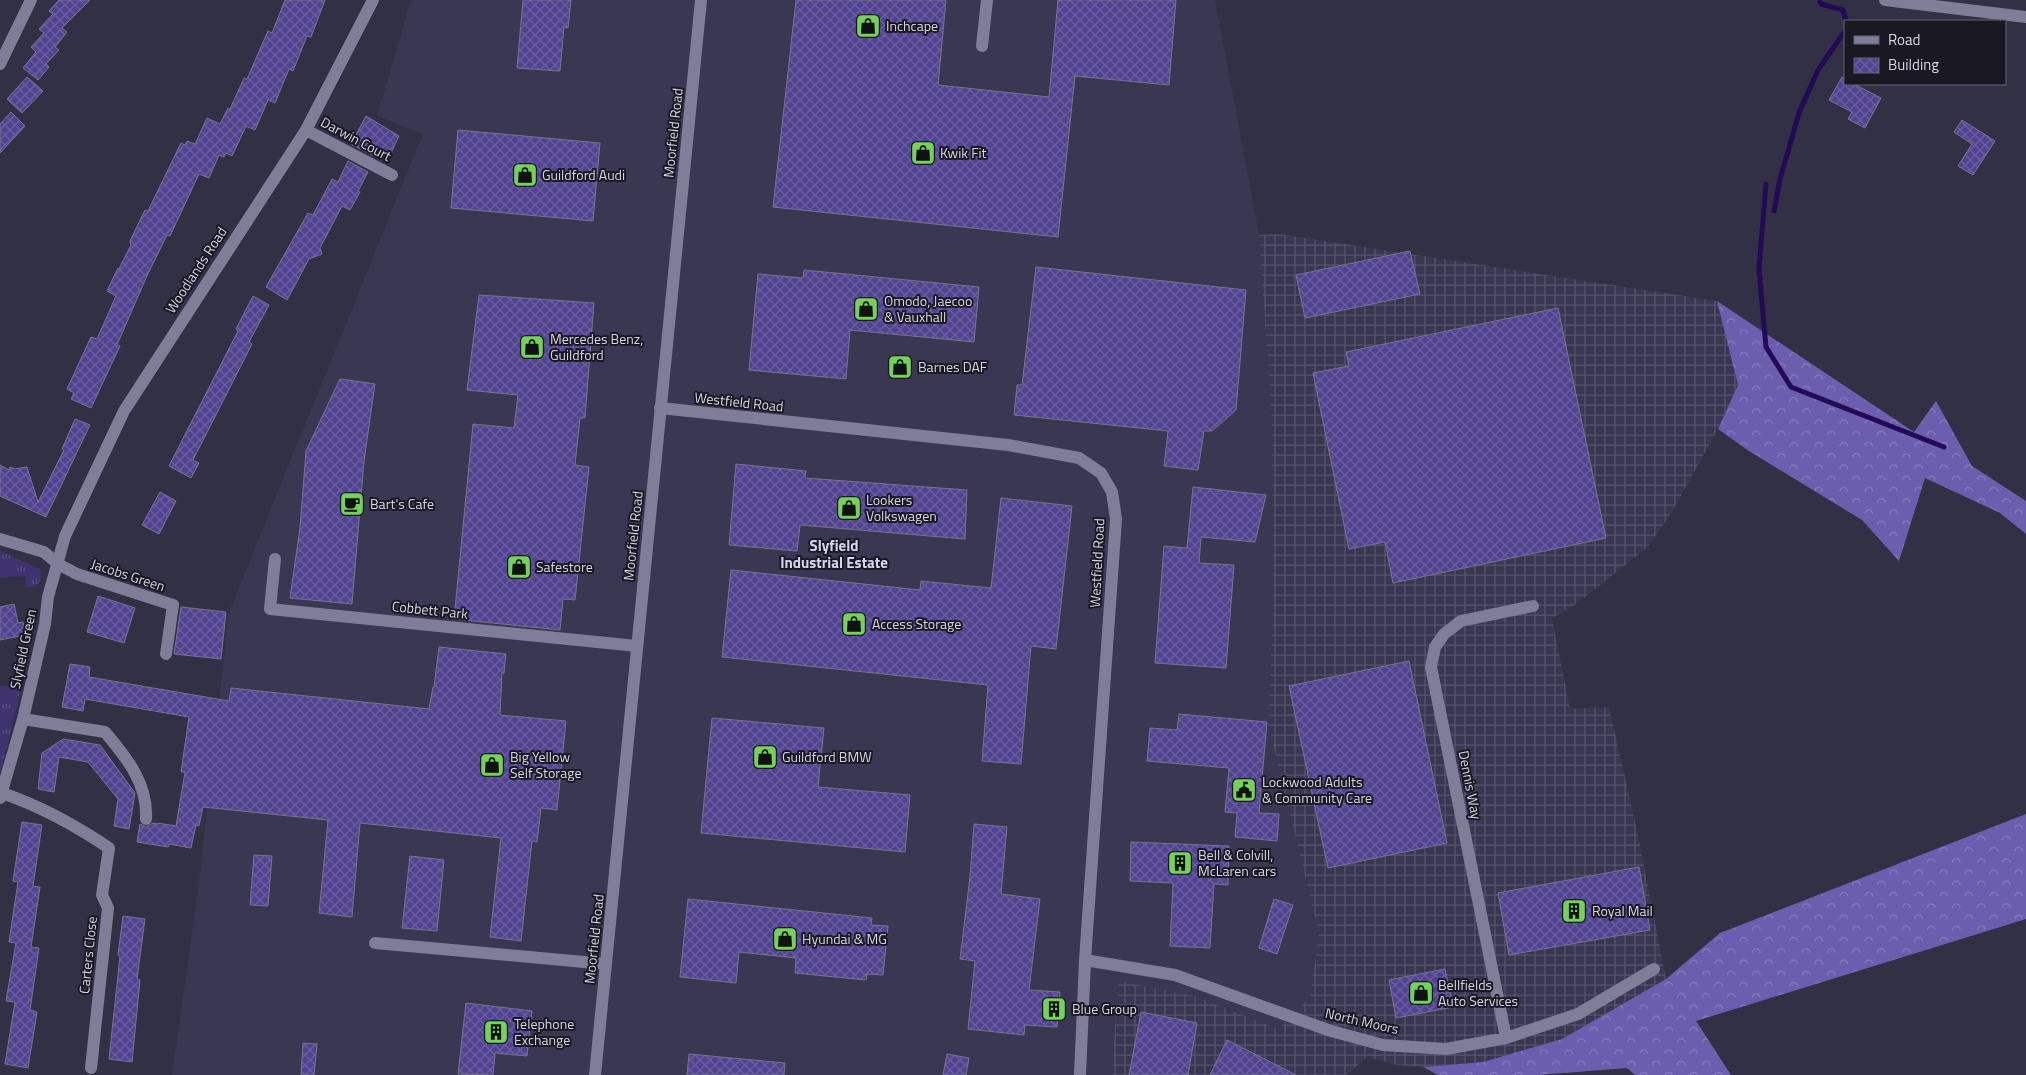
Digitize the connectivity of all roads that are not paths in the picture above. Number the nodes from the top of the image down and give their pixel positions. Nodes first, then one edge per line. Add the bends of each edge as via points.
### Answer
1 (31, 0) edge
2 (373, 0) edge
3 (701, 0) edge
4 (987, 0) edge
5 (1885, 0) edge
6 (2026, 17) edge
7 (982, 46) dead end
8 (0, 64) edge
9 (306, 130) junction
10 (392, 175) dead end
11 (660, 408) junction
12 (0, 538) edge
13 (275, 559) dead end
14 (58, 564) junction
15 (1533, 606) dead end
16 (637, 646) junction
17 (166, 654) dead end
18 (23, 719) junction
19 (1, 795) edge
20 (146, 819) dead end
21 (375, 943) dead end
22 (1085, 960) junction
23 (606, 964) junction
24 (1654, 969) dead end
25 (1506, 1038) junction
26 (90, 1068) dead end
27 (595, 1075) edge
28 (1080, 1075) edge

1 - 8 street
2 - 9 street, Woodlands Road
3 - 11 street, Moorfield Road
4 - 7 street
5 - 6 street
9 - 10 street, Darwin Court
9 - 14 street, Woodlands Road via 124,410 65,536
11 - 16 street, Moorfield Road
11 - 22 street, Westfield Road via 1014,446 1079,458 1101,473 1112,492 1116,519
12 - 14 street via 44,552
13 - 16 street, Cobbett Park via 270,609
14 - 17 street, Jacobs Green via 77,574 173,605
14 - 18 street, Slyfield Green
15 - 25 street, Dennis Way via 1460,621 1444,634 1435,647 1431,667
16 - 23 street, Moorfield Road
18 - 19 street, Slyfield Green
18 - 20 street via 105,732 136,773 144,792
19 - 26 street, Carters Close via 30,803 109,848 102,895 108,908
21 - 23 street
22 - 25 street, North Moors via 1175,975 1331,1031 1383,1045 1446,1049
22 - 28 street, Westfield Road
23 - 27 street, Moorfield Road
24 - 25 street, North Moors via 1578,1014

